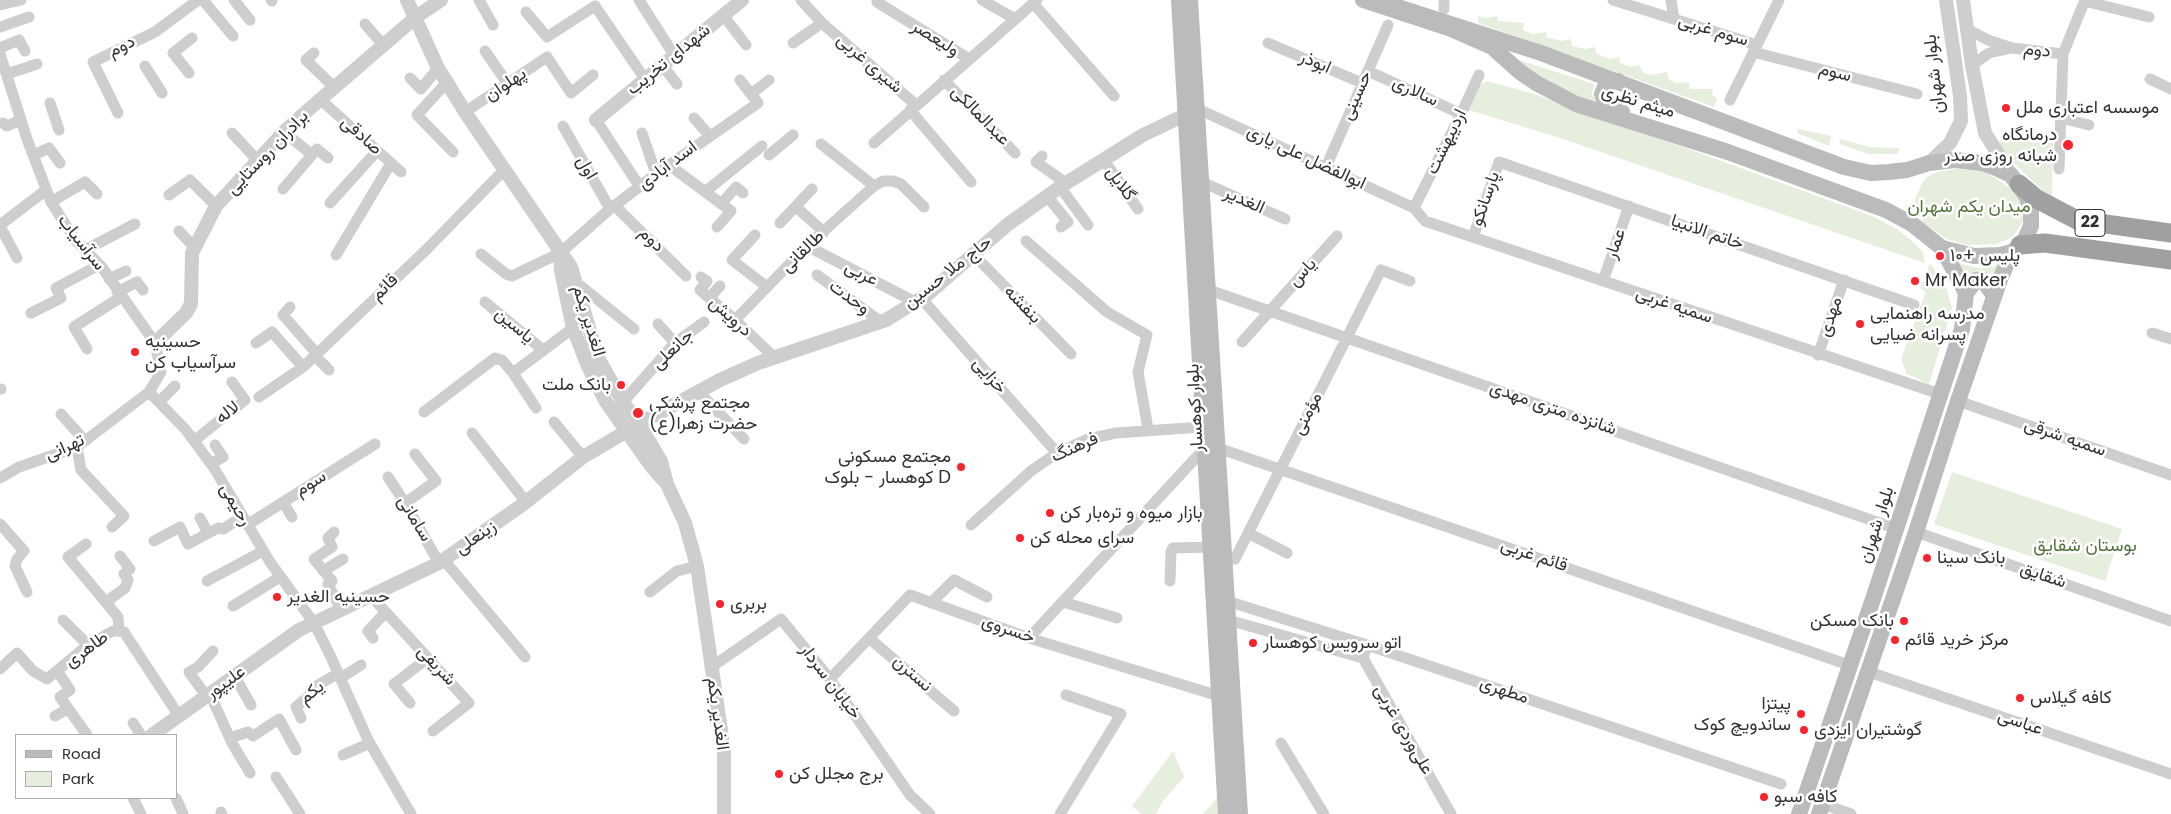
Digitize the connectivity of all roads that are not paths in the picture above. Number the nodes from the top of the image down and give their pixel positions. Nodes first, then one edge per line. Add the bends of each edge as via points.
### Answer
1 (21, 0) edge
2 (198, 0) edge
3 (203, 0) edge
4 (234, 0) edge
5 (407, 0) edge
6 (441, 0) edge
7 (479, 0) edge
8 (639, 0) edge
9 (742, 0) edge
10 (801, 0) edge
11 (982, 0) edge
12 (1363, 0) edge
13 (1376, 0) edge
14 (1612, 0) edge
15 (1671, 0) edge
16 (1779, 0) edge
17 (1946, 0) edge
18 (1963, 0) edge
19 (2085, 0) edge
20 (877, 2) dead end
21 (1035, 2) edge
22 (1188, 2) edge
23 (0, 5) edge
24 (526, 12) dead end
25 (723, 15) junction
26 (29, 17) dead end
27 (2148, 17) dead end
28 (416, 18) junction
29 (1015, 19) junction
30 (1674, 19) junction
31 (250, 20) dead end
32 (822, 23) junction
33 (365, 24) dead end
34 (493, 25) dead end
35 (1388, 25) dead end
36 (0, 27) edge
37 (1967, 28) junction
38 (233, 36) dead end
39 (192, 38) dead end
40 (793, 43) dead end
41 (1268, 43) dead end
42 (746, 45) dead end
43 (384, 46) junction
44 (0, 48) edge
45 (1755, 48) junction
46 (2012, 48) junction
47 (25, 51) dead end
48 (485, 51) dead end
49 (314, 53) dead end
50 (0, 54) edge
51 (2063, 54) junction
52 (674, 56) junction
53 (968, 59) junction
54 (37, 64) dead end
55 (662, 65) junction
56 (1972, 65) junction
57 (145, 66) dead end
58 (438, 68) junction
59 (1368, 71) junction
60 (189, 73) dead end
61 (7, 74) junction
62 (593, 75) dead end
63 (1479, 75) dead end
64 (410, 78) dead end
65 (645, 79) junction
66 (2150, 79) dead end
67 (740, 80) dead end
68 (769, 80) dead end
69 (944, 80) junction
70 (448, 81) junction
71 (1618, 81) junction
72 (1362, 83) junction
73 (508, 84) junction
74 (677, 84) dead end
75 (335, 88) junction
76 (2171, 89) edge
77 (162, 93) dead end
78 (751, 94) junction
79 (1917, 94) dead end
80 (1114, 96) dead end
81 (321, 100) junction
82 (1730, 100) dead end
83 (50, 103) dead end
84 (913, 107) junction
85 (465, 112) junction
86 (1192, 112) junction
87 (118, 113) dead end
88 (1462, 114) junction
89 (694, 118) dead end
90 (2061, 118) junction
91 (21, 120) junction
92 (596, 120) joint
93 (2, 122) dead end
94 (2089, 125) dead end
95 (563, 126) dead end
96 (1653, 127) junction
97 (59, 130) dead end
98 (284, 132) junction
99 (232, 133) dead end
100 (642, 133) dead end
101 (709, 135) junction
102 (793, 135) dead end
103 (874, 143) dead end
104 (821, 144) dead end
105 (377, 151) junction
106 (453, 152) dead end
107 (1015, 153) dead end
108 (311, 154) junction
109 (34, 155) junction
110 (1042, 156) dead end
111 (328, 158) dead end
112 (1103, 159) junction
113 (258, 161) junction
114 (1499, 162) joint
115 (391, 163) junction
116 (1930, 163) junction
117 (60, 164) dead end
118 (669, 165) junction
119 (1326, 167) junction
120 (2059, 169) dead end
121 (504, 170) junction
122 (401, 172) dead end
123 (656, 174) junction
124 (2015, 180) junction
125 (971, 182) dead end
126 (1202, 182) junction
127 (874, 186) junction
128 (1063, 186) junction
129 (640, 187) junction
130 (283, 189) dead end
131 (812, 189) dead end
132 (46, 190) junction
133 (706, 191) junction
134 (743, 193) dead end
135 (97, 194) dead end
136 (170, 194) dead end
137 (1047, 196) junction
138 (50, 202) junction
139 (330, 203) dead end
140 (722, 203) junction
141 (216, 206) junction
142 (796, 206) junction
143 (1628, 206) junction
144 (612, 207) junction
145 (924, 207) dead end
146 (1414, 208) junction
147 (1138, 209) dead end
148 (1285, 219) dead end
149 (2077, 220) junction
150 (780, 222) dead end
151 (135, 224) dead end
152 (1088, 225) dead end
153 (0, 226) edge
154 (717, 227) dead end
155 (1061, 227) dead end
156 (179, 232) dead end
157 (824, 232) junction
158 (2171, 233) edge
159 (755, 235) dead end
160 (1337, 236) dead end
161 (1473, 237) junction
162 (1026, 241) dead end
163 (807, 246) junction
164 (2074, 246) junction
165 (194, 247) junction
166 (1942, 248) junction
167 (2016, 248) junction
168 (84, 250) junction
169 (560, 253) junction
170 (481, 254) dead end
171 (336, 255) dead end
172 (974, 255) junction
173 (17, 258) dead end
174 (2171, 260) edge
175 (99, 265) junction
176 (126, 271) dead end
177 (817, 275) dead end
178 (686, 276) dead end
179 (701, 277) dead end
180 (109, 279) junction
181 (1844, 280) junction
182 (1410, 281) dead end
183 (1602, 281) junction
184 (578, 283) junction
185 (720, 286) dead end
186 (767, 287) junction
187 (143, 290) dead end
188 (1208, 290) junction
189 (1966, 293) junction
190 (119, 294) junction
191 (1994, 296) junction
192 (709, 298) junction
193 (918, 300) junction
194 (485, 302) dead end
195 (1914, 305) dead end
196 (290, 308) dead end
197 (1269, 310) junction
198 (31, 313) dead end
199 (735, 320) junction
200 (704, 322) dead end
201 (881, 322) junction
202 (586, 323) junction
203 (658, 324) dead end
204 (573, 328) junction
205 (634, 330) dead end
206 (2152, 333) dead end
207 (1347, 338) junction
208 (2171, 339) edge
209 (1242, 342) dead end
210 (155, 343) junction
211 (256, 343) dead end
212 (675, 343) junction
213 (87, 349) dead end
214 (543, 350) junction
215 (1071, 354) dead end
216 (316, 355) junction
217 (1818, 355) junction
218 (774, 357) junction
219 (303, 368) junction
220 (329, 370) dead end
221 (513, 373) junction
222 (232, 382) dead end
223 (175, 386) dead end
224 (149, 392) junction
225 (699, 392) junction
226 (1940, 394) junction
227 (259, 398) dead end
228 (1958, 401) junction
229 (158, 402) junction
230 (623, 402) junction
231 (536, 408) dead end
232 (424, 412) dead end
233 (61, 414) dead end
234 (554, 422) dead end
235 (639, 424) junction
236 (1202, 427) junction
237 (1148, 429) junction
238 (472, 432) dead end
239 (627, 432) junction
240 (744, 439) dead end
241 (194, 441) junction
242 (81, 444) junction
243 (375, 444) dead end
244 (215, 445) dead end
245 (1211, 449) junction
246 (1057, 453) junction
247 (415, 454) dead end
248 (583, 457) junction
249 (211, 464) junction
250 (1280, 470) junction
251 (2171, 475) edge
252 (388, 477) dead end
253 (0, 478) edge
254 (667, 484) junction
255 (283, 502) junction
256 (526, 502) junction
257 (405, 503) junction
258 (292, 517) dead end
259 (200, 518) dead end
260 (244, 521) junction
261 (0, 524) edge
262 (971, 525) dead end
263 (112, 527) dead end
264 (1897, 529) junction
265 (334, 532) dead end
266 (1916, 532) junction
267 (208, 533) junction
268 (1248, 533) junction
269 (154, 541) dead end
270 (86, 544) dead end
271 (1210, 547) junction
272 (263, 551) junction
273 (1287, 553) dead end
274 (120, 556) dead end
275 (343, 559) dead end
276 (1235, 559) dead end
277 (441, 561) junction
278 (697, 566) junction
279 (323, 571) junction
280 (280, 577) junction
281 (207, 580) dead end
282 (1170, 580) dead end
283 (27, 592) dead end
284 (650, 592) dead end
285 (371, 596) junction
286 (987, 597) dead end
287 (1227, 601) junction
288 (106, 602) junction
289 (1063, 602) junction
290 (931, 603) junction
291 (233, 606) dead end
292 (341, 610) junction
293 (386, 612) junction
294 (1117, 618) dead end
295 (63, 620) dead end
296 (1228, 620) junction
297 (2171, 621) edge
298 (314, 623) junction
299 (300, 630) joint
300 (120, 631) junction
301 (373, 638) dead end
302 (869, 638) junction
303 (1029, 638) junction
304 (1367, 644) junction
305 (88, 646) junction
306 (213, 651) dead end
307 (525, 657) dead end
308 (428, 658) junction
309 (1363, 658) junction
310 (361, 665) dead end
311 (1849, 665) junction
312 (710, 668) junction
313 (0, 669) edge
314 (58, 672) junction
315 (1869, 672) junction
316 (340, 675) junction
317 (235, 676) junction
318 (830, 680) junction
319 (1066, 695) dead end
320 (208, 696) junction
321 (1219, 696) junction
322 (410, 703) dead end
323 (250, 705) dead end
324 (68, 708) junction
325 (954, 711) dead end
326 (55, 716) dead end
327 (180, 716) junction
328 (301, 718) dead end
329 (133, 723) dead end
330 (432, 731) dead end
331 (86, 734) edge
332 (140, 734) edge
333 (153, 734) edge
334 (231, 740) junction
335 (370, 743) junction
336 (1281, 743) dead end
337 (296, 750) dead end
338 (343, 755) dead end
339 (250, 773) dead end
340 (2171, 774) edge
341 (276, 777) dead end
342 (1781, 784) dead end
343 (133, 799) edge
344 (176, 799) edge
345 (1821, 809) edge
346 (140, 814) edge
347 (182, 814) edge
348 (300, 814) edge
349 (411, 814) edge
350 (724, 814) edge
351 (930, 814) edge
352 (1060, 814) edge
353 (1226, 814) edge
354 (1240, 814) edge
355 (1324, 814) edge
356 (1451, 814) edge
357 (1799, 814) edge
358 (1851, 814) edge

1 - 23 street
2 - 87 street, دوم via 155,32 94,62
3 - 38 street
4 - 31 street
5 - 28 street, الغدیر یکم
6 - 28 street, برادران روستایی
7 - 34 street
8 - 52 street
9 - 25 street, شهدای تخریب
10 - 32 street, شیری غربی
11 - 29 street
12 - 96 main road, میثم نظری via 1451,29 1492,47 1520,72 1576,104
13 - 71 main road, میثم نظری
14 - 30 street, سوم غربی
15 - 30 street
16 - 45 street
17 - 116 street, بلوار شهران via 1961,121 1950,143
18 - 37 street, بلوار شهران
19 - 27 street
19 - 51 street
20 - 53 street, ولیعصر
21 - 29 street
21 - 80 street
22 - 86 main road, بلوار کوهسار
24 - 65 street via 547,37 594,6
25 - 42 street
25 - 52 street, شهدای تخریب
26 - 36 street
28 - 43 street, برادران روستایی
28 - 58 street, الغدیر یکم
29 - 53 street
30 - 45 street, سوم غربی
32 - 40 street
32 - 84 street, شیری غربی
33 - 43 street
35 - 59 street, حسینی
37 - 46 street
37 - 56 street, بلوار شهران
39 - 60 street via 173,53
41 - 72 street, ابوذر
43 - 75 street, برادران روستایی
44 - 47 street via 20,40
45 - 79 street, سوم
45 - 82 street
46 - 51 street, دوم
46 - 56 street via 1989,53
48 - 73 street
49 - 75 street via 306,60
50 - 61 street, سرآسیاب
51 - 90 street
52 - 55 street, شهدای تخریب
53 - 69 street
54 - 61 street
55 - 65 street, شهدای تخریب
55 - 74 street
56 - 124 street, بلوار شهران via 1985,132
57 - 77 street
58 - 64 street via 421,89
58 - 70 street, الغدیر یکم
59 - 72 street, حسینی
59 - 88 street, سالاری
61 - 91 street, سرآسیاب
62 - 73 street, پهلوان via 571,93 547,57
63 - 88 street, اردیبهشت
65 - 92 street, شهدای تخریب
66 - 76 street
67 - 78 street
68 - 78 street
69 - 84 street
69 - 107 street, عبدالمالکی
70 - 85 street, الغدیر یکم
70 - 106 street via 417,115
71 - 96 main road via 1607,82 1602,94 1606,105
71 - 116 main road, میثم نظری via 1844,167 1871,173 1908,170
72 - 119 street, حسینی
73 - 85 street, پهلوان
75 - 81 street, برادران روستایی
78 - 101 street, اسد آبادی via 758,103
81 - 98 street, برادران روستایی
81 - 105 street, صادقی
83 - 97 street
84 - 103 street
84 - 125 street, شیری غربی
85 - 121 street, الغدیر یکم
86 - 112 street, حاج ملا حسین via 1162,124
86 - 119 street, ابوالفضل علی یاری
86 - 126 main road, بلوار کوهسار
86 - 236 main road, بلوار کوهسار
88 - 146 street, اردیبهشت
89 - 101 street
90 - 94 street
90 - 120 street
91 - 93 street via 7,126
91 - 109 street, سرآسیاب
92 - 129 street
95 - 144 street, اول
96 - 166 main road, میثم نظری via 1886,210 1912,224
98 - 108 street
98 - 113 street, برادران روستایی
99 - 113 street
100 - 123 street
101 - 118 street, اسد آبادی
102 - 133 street
104 - 127 street
105 - 115 street, صادقی
105 - 139 street
108 - 111 street via 317,149
108 - 130 street
109 - 117 street via 49,148
109 - 132 street, سرآسیاب
110 - 128 street via 1036,162
112 - 128 street, حاج ملا حسین
112 - 147 street, گلایل
113 - 141 street, برادران روستایی
114 - 143 street, خاتم الانبیا
114 - 161 street, پارسانکو
115 - 122 street, صادقی
115 - 171 street
116 - 124 main road via 1969,161 1996,168
118 - 123 street, اسد آبادی
118 - 133 street
119 - 146 street, ابوالفضل علی یاری
121 - 169 street, الغدیر یکم
121 - 216 street, قائم
123 - 129 street, اسد آبادی
124 - 149 highway, 22 via 2036,199
124 - 167 main road via 2028,197 2031,211 2031,226
126 - 148 street, الغدیر
126 - 188 main road, بلوار کوهسار
127 - 145 street via 883,181 902,184
127 - 157 street, طالقانی
128 - 137 street, حاج ملا حسین
128 - 152 street
129 - 144 street, اسد آبادی
131 - 142 street
132 - 138 street, سرآسیاب
132 - 153 street
133 - 140 street
134 - 140 street via 736,187
135 - 138 street via 85,182
136 - 141 street via 190,180
137 - 155 street via 1068,222
137 - 172 street, حاج ملا حسین
138 - 168 street, سرآسیاب
140 - 154 street via 731,211
141 - 165 street, برادران روستایی
142 - 150 street
142 - 157 street
143 - 181 street, خاتم الانبیا
143 - 183 street, عمار
144 - 169 street, اسد آبادی
144 - 178 street, دوم
146 - 161 street, سمیه غربی via 1425,221
149 - 158 highway, 22
149 - 164 highway via 2067,225 2064,232 2065,238
151 - 168 street
153 - 173 street
156 - 165 street
157 - 163 street, طالقانی
159 - 186 street via 732,260
160 - 197 street, یاس
161 - 183 street, سمیه غربی
162 - 237 street via 1107,312 1146,335 1138,372
163 - 186 street, طالقانی
163 - 193 street, عربی
164 - 167 highway, 22 via 2045,243
164 - 174 highway, 22
165 - 210 street, برادران روستایی via 191,304 179,321
166 - 167 main road via 1974,256 1988,256
166 - 189 main road
167 - 191 main road
168 - 175 street, سرآسیاب
169 - 170 street via 512,276
169 - 184 street, الغدیر یکم
169 - 204 street
172 - 193 street, حاج ملا حسین
172 - 215 street, بنفشه
175 - 180 street, سرآسیاب
175 - 198 street via 56,288 61,298
176 - 180 street
177 - 201 street, وحدت
179 - 192 street, درویش via 707,281 700,290
180 - 190 street, سرآسیاب
181 - 195 street, خاتم الانبیا
181 - 217 street, مهدی
182 - 207 street, مؤمنی via 1381,270
183 - 217 street, سمیه غربی
184 - 202 street, الغدیر یکم
184 - 205 street
185 - 192 street
186 - 199 street, طالقانی
187 - 190 street via 136,282
188 - 197 street, شانزده متری مهدی
188 - 245 main road, بلوار کوهسار
189 - 191 main road via 1976,280 1982,280
189 - 226 main road, بلوار شهران via 1962,328
190 - 210 street, سرآسیاب
190 - 213 street via 74,327
191 - 228 main road
192 - 199 street, درویش
193 - 201 street, حاج ملا حسین
193 - 246 street, خزایی
194 - 214 street, یاسین
196 - 216 street via 283,315
197 - 207 street, شانزده متری مهدی
197 - 209 street, یاس
199 - 218 street, درویش
200 - 212 street, جانعلی
201 - 218 street, حاج ملا حسین
202 - 204 street
202 - 230 street, الغدیر یکم via 598,358
203 - 212 street
204 - 214 street
204 - 239 street via 606,402
206 - 208 street
207 - 250 street, مؤمنی
207 - 264 street, شانزده متری مهدی
210 - 224 street, سرآسیاب via 161,372
211 - 219 street via 272,332
212 - 230 street, جانعلی
214 - 221 street
216 - 219 street, قائم
216 - 220 street
217 - 226 street, سمیه غربی
218 - 225 street, حاج ملا حسین
219 - 227 street, قائم
221 - 231 street
221 - 232 street via 502,360 495,358
222 - 241 street, لاله via 245,400
223 - 229 street
224 - 229 street, رحیمی
224 - 242 street, تهرانی
225 - 235 street, حاج ملا حسین
225 - 240 street
226 - 264 main road, بلوار شهران
228 - 251 street, سمیه شرقی
228 - 266 main road
229 - 241 street, رحیمی
230 - 235 street, الغدیر یکم
233 - 242 street
234 - 248 street
235 - 239 street, زینعلی
235 - 254 street, الغدیر یکم via 661,461
236 - 237 street, فرهنگ
236 - 245 main road, بلوار کوهسار
237 - 246 street, فرهنگ via 1088,439
238 - 256 street
239 - 248 street, زینعلی
239 - 254 street
241 - 249 street, رحیمی
242 - 253 street, تهرانی via 19,467
242 - 263 street via 81,470 124,516
243 - 255 street, سوم
244 - 249 street via 223,457
245 - 250 street, قائم غربی
245 - 271 main road, بلوار کوهسار
245 - 287 main road, بلوار کوهسار
245 - 289 street
246 - 262 street, فرهنگ via 1031,471
247 - 257 street via 436,481
248 - 256 street, زینعلی
249 - 260 street, رحیمی
250 - 268 street, مؤمنی
250 - 311 street, قائم غربی
252 - 257 street, سامانی
254 - 278 street, الغدیر یکم via 685,524
255 - 258 street
255 - 260 street, سوم
256 - 277 street, زینعلی
257 - 277 street, سامانی
259 - 267 street
260 - 267 street, سوم
260 - 272 street, رحیمی
261 - 283 street via 24,551 15,566
264 - 311 main road, بلوار شهران
265 - 279 street via 328,538 332,547 314,559
266 - 297 street, شقایق
266 - 315 main road
267 - 269 street, سوم via 188,544 180,527
268 - 273 street
268 - 276 street, مؤمنی
270 - 288 street via 68,557
271 - 282 street via 1173,548
271 - 321 main road, بلوار کوهسار
272 - 280 street, رحیمی
272 - 281 street
274 - 288 street via 130,569 124,574 128,580 125,588
275 - 279 street
277 - 285 street, زینعلی
277 - 307 street, سامانی
278 - 284 street via 676,571
278 - 312 street, الغدیر یکم
279 - 292 street via 332,581 328,584
280 - 291 street
280 - 298 street, رحیمی
285 - 292 street, زینعلی
285 - 293 street, شریفی
286 - 290 street via 954,580
287 - 296 main road, بلوار کوهسار
287 - 304 street, مطهری
288 - 300 street via 118,617
289 - 294 street
289 - 303 street
290 - 302 street, خسروی via 910,595
290 - 303 street, خسروی
292 - 298 street, زینعلی
293 - 301 street via 368,631
293 - 308 street, شریفی
295 - 305 street
296 - 309 street
296 - 354 main road, بلوار کوهسار
298 - 299 street, زینعلی
298 - 316 street
299 - 317 street, علیپور
300 - 305 street, طاهری via 113,631
300 - 327 street, طاهری via 124,632
302 - 318 street, خسروی
302 - 325 street, نسترن
303 - 321 street, خسروی
304 - 309 street
304 - 342 street, مطهری
305 - 314 street, طاهری
306 - 320 street via 189,672
308 - 322 street via 394,684
308 - 330 street, شریفی via 469,702
309 - 356 street, علی‌وردی غربی
310 - 316 street
311 - 357 main road, بلوار شهران
312 - 318 street, خیابان سردار via 781,619
312 - 350 street, الغدیر یکم via 724,751
313 - 314 street, طاهری via 17,653 33,671 47,679
314 - 324 street via 70,690 60,697
315 - 340 street, عباسی
315 - 345 main road
316 - 328 street, یکم via 311,689 310,695 296,707
316 - 335 street
317 - 320 street, علیپور
317 - 323 street
318 - 351 street, خیابان سردار via 910,795
319 - 352 street via 1121,714
320 - 327 street, علیپور
320 - 334 street
321 - 353 main road, بلوار کوهسار
324 - 326 street
324 - 331 street
327 - 333 street, علیپور
329 - 332 street
334 - 337 street via 248,732 252,736 279,719
334 - 339 street
335 - 338 street
335 - 349 street
336 - 355 street
341 - 348 street
343 - 346 street
344 - 347 street
345 - 358 street

